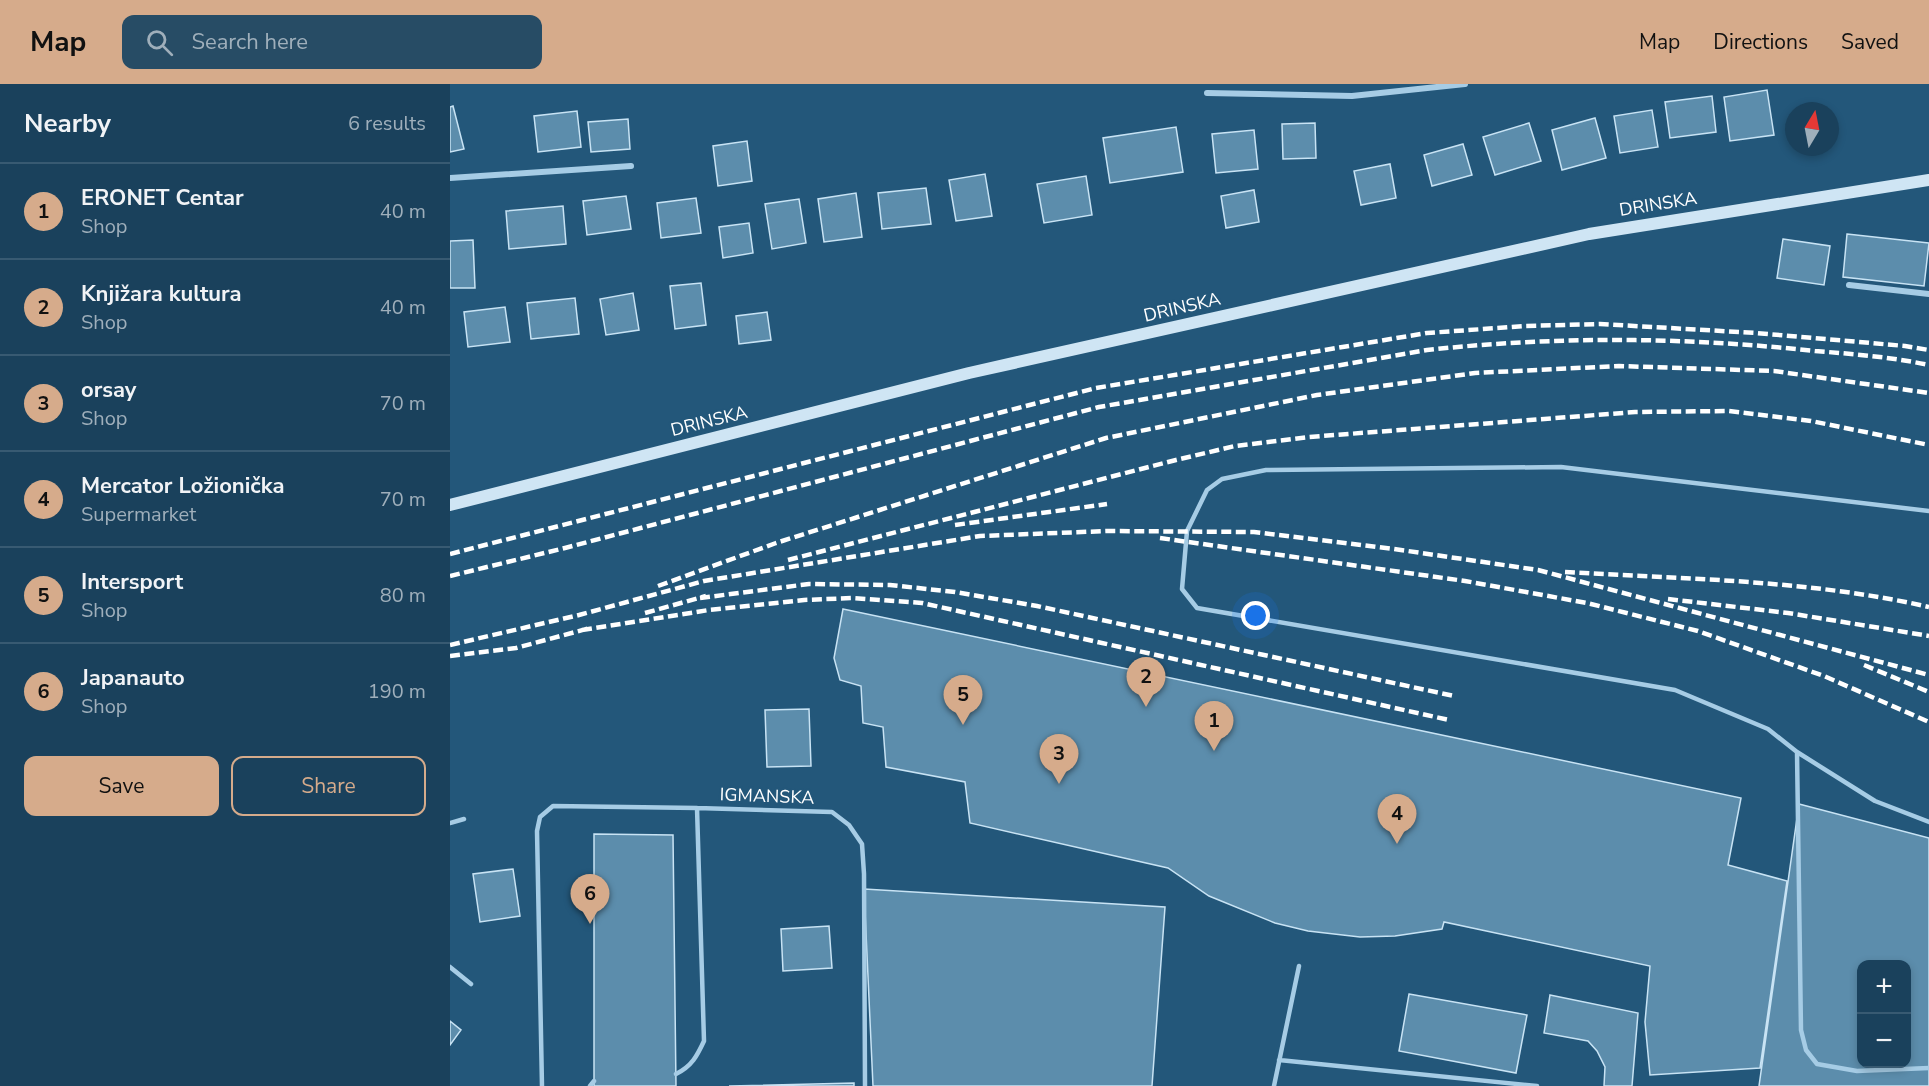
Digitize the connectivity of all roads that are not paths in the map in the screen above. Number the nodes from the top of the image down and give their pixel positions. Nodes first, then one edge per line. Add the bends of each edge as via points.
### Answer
1 (1465, 84) edge
2 (1207, 93) dead end
3 (631, 166) dead end
4 (450, 178) edge
5 (1929, 180) edge
6 (1849, 285) dead end
7 (1929, 294) edge
8 (450, 505) edge
9 (1929, 511) edge
10 (1797, 752) junction
11 (697, 808) junction
12 (464, 819) dead end
13 (1929, 822) edge
14 (450, 823) edge
15 (1299, 966) dead end
16 (450, 967) edge
17 (471, 984) dead end
18 (1279, 1060) junction
19 (1929, 1068) edge
20 (676, 1074) dead end
21 (542, 1086) edge
22 (865, 1086) edge
23 (1274, 1086) edge
24 (1538, 1086) edge

1 - 2 street via 1352,96
3 - 4 street
5 - 8 main road, DRINSKA via 1577,236 969,373
6 - 7 street
9 - 10 lane via 1561,467 1266,470 1222,479 1208,490 1187,531 1182,589 1197,608 1674,690 1768,729
10 - 13 lane via 1875,801
10 - 19 lane via 1801,1030 1806,1050 1817,1064 1857,1071
11 - 20 lane via 704,1041 688,1068
11 - 21 lane, IGMANSKA via 553,807 540,817 537,831
11 - 22 lane, IGMANSKA via 832,812 849,825 862,844
12 - 14 lane
15 - 18 lane
16 - 17 lane
18 - 23 lane
18 - 24 lane

